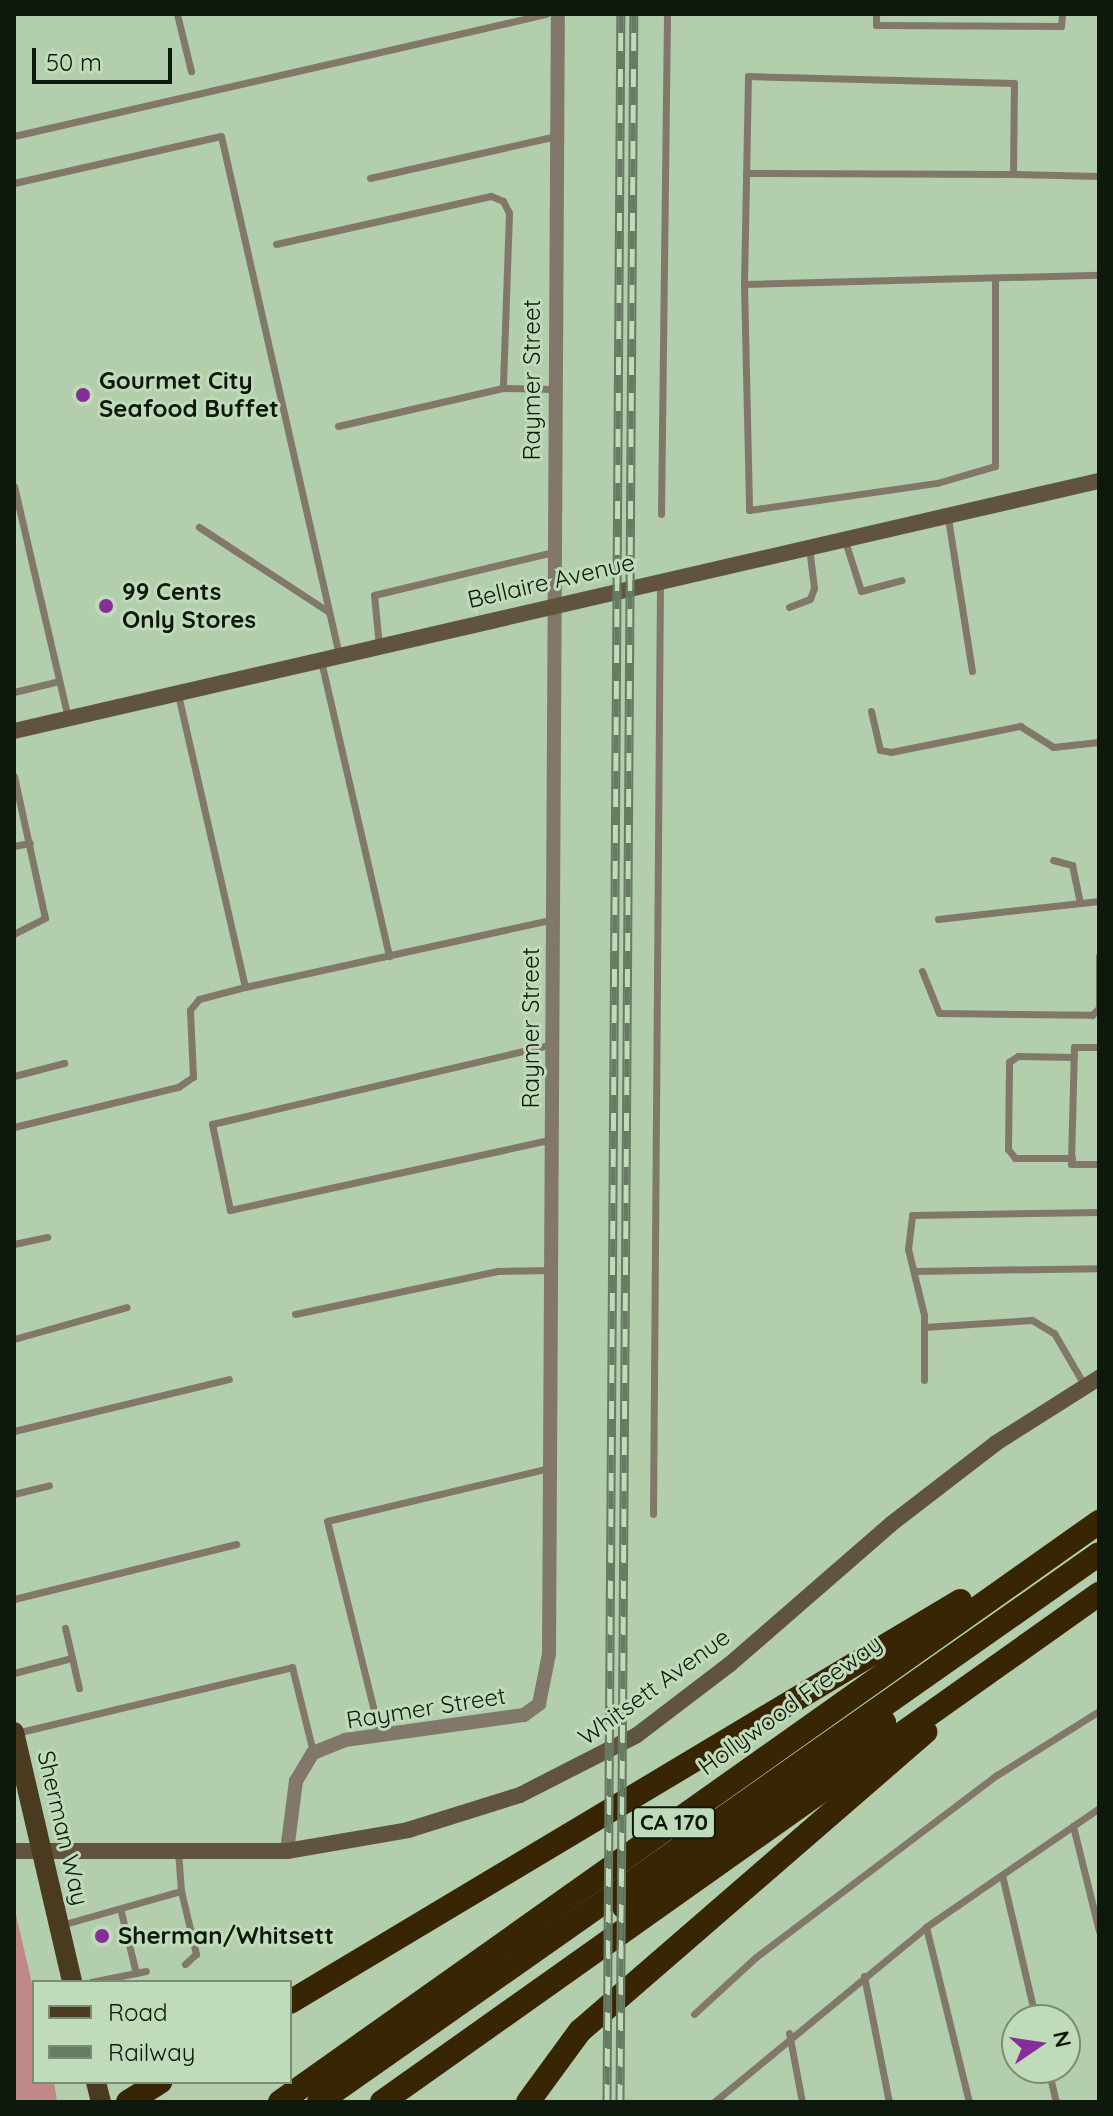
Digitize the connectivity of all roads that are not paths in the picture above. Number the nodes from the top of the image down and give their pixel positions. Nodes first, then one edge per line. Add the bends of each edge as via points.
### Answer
1 (177, 14) edge
2 (546, 14) edge
3 (558, 14) edge
4 (667, 14) edge
5 (876, 14) edge
6 (1062, 14) edge
7 (191, 71) dead end
8 (14, 136) edge
9 (556, 136) junction
10 (746, 173) junction
11 (1013, 174) junction
12 (1099, 176) edge
13 (370, 178) dead end
14 (14, 183) edge
15 (276, 244) dead end
16 (1099, 275) edge
17 (995, 279) junction
18 (744, 284) junction
19 (503, 388) junction
20 (554, 389) junction
21 (338, 426) dead end
22 (1099, 481) edge
23 (14, 486) edge
24 (661, 514) dead end
25 (948, 516) junction
26 (199, 527) dead end
27 (845, 539) junction
28 (809, 547) junction
29 (553, 552) junction
30 (902, 580) dead end
31 (660, 581) junction
32 (553, 605) junction
33 (789, 607) dead end
34 (329, 612) junction
35 (379, 646) junction
36 (339, 655) junction
37 (321, 659) junction
38 (972, 671) dead end
39 (59, 681) junction
40 (14, 692) edge
41 (178, 693) junction
42 (871, 711) dead end
43 (68, 718) junction
44 (14, 731) edge
45 (1099, 742) edge
46 (14, 776) edge
47 (30, 843) junction
48 (14, 846) edge
49 (1053, 860) dead end
50 (1099, 901) edge
51 (1080, 902) junction
52 (554, 919) junction
53 (938, 919) dead end
54 (14, 934) edge
55 (389, 956) junction
56 (1099, 956) edge
57 (922, 971) dead end
58 (245, 987) junction
59 (1099, 1009) edge
60 (553, 1044) junction
61 (1099, 1047) edge
62 (1074, 1057) junction
63 (64, 1063) dead end
64 (14, 1076) edge
65 (14, 1127) edge
66 (553, 1139) junction
67 (1072, 1158) junction
68 (1099, 1164) edge
69 (1099, 1212) edge
70 (47, 1237) dead end
71 (14, 1244) edge
72 (1097, 1268) dead end
73 (551, 1270) junction
74 (914, 1271) junction
75 (127, 1307) dead end
76 (295, 1314) dead end
77 (924, 1327) junction
78 (14, 1339) edge
79 (229, 1379) dead end
80 (924, 1380) dead end
81 (1092, 1382) edge
82 (14, 1431) edge
83 (550, 1468) junction
84 (49, 1485) dead end
85 (14, 1494) edge
86 (653, 1514) dead end
87 (1099, 1522) edge
88 (1068, 1543) junction
89 (236, 1544) dead end
90 (1099, 1554) edge
91 (1099, 1572) edge
92 (1099, 1594) edge
93 (14, 1599) edge
94 (65, 1628) dead end
95 (1009, 1655) junction
96 (72, 1658) junction
97 (14, 1673) edge
98 (79, 1688) dead end
99 (1099, 1711) edge
100 (14, 1733) edge
101 (380, 1735) junction
102 (313, 1753) junction
103 (17, 1760) edge
104 (1099, 1808) edge
105 (1073, 1826) junction
106 (178, 1849) junction
107 (14, 1851) edge
108 (41, 1851) junction
109 (287, 1851) junction
110 (1002, 1875) junction
111 (181, 1891) junction
112 (121, 1912) junction
113 (59, 1925) junction
114 (926, 1927) junction
115 (1099, 1931) edge
116 (185, 1964) dead end
117 (146, 1971) dead end
118 (136, 1973) junction
119 (864, 1976) junction
120 (72, 1980) edge
121 (101, 1980) edge
122 (292, 2001) edge
123 (1032, 2004) edge
124 (694, 2014) dead end
125 (789, 2033) junction
126 (157, 2084) edge
127 (128, 2102) edge
128 (280, 2102) edge
129 (319, 2102) edge
130 (347, 2102) edge
131 (382, 2102) edge
132 (528, 2102) edge
133 (714, 2102) edge
134 (802, 2102) edge
135 (889, 2102) edge
136 (969, 2102) edge

1 - 7 lane
2 - 8 lane
3 - 9 street, Raymer Street
4 - 24 lane
5 - 6 lane via 876,25 1046,26 1061,26
9 - 13 lane
9 - 20 street, Raymer Street
10 - 11 lane
10 - 11 lane via 748,76 1014,83
10 - 18 lane
11 - 12 lane
14 - 34 lane via 221,136
15 - 19 lane via 491,196 503,201 509,213
16 - 17 lane
17 - 18 lane
17 - 18 lane via 995,466 937,483 749,510
19 - 20 lane
19 - 21 lane
20 - 29 street, Raymer Street
22 - 25 main road, Bellaire Avenue
23 - 39 lane
25 - 27 main road, Bellaire Avenue
25 - 38 lane
26 - 34 lane
27 - 28 main road, Bellaire Avenue
27 - 30 lane via 861,591
28 - 31 main road, Bellaire Avenue
28 - 33 lane via 814,588 810,599
29 - 32 street, Raymer Street
29 - 35 lane via 374,595
31 - 32 main road, Bellaire Avenue
31 - 86 lane
32 - 35 main road, Bellaire Avenue
32 - 52 street, Raymer Street
34 - 36 lane
35 - 36 main road, Bellaire Avenue
36 - 37 main road, Bellaire Avenue
37 - 41 main road, Bellaire Avenue
37 - 55 lane
39 - 40 lane
39 - 43 lane
41 - 43 main road, Bellaire Avenue
41 - 58 lane
42 - 45 lane via 880,750 891,752 1020,726 1053,747
43 - 44 main road, Bellaire Avenue
46 - 47 lane
47 - 48 lane
47 - 54 lane via 45,918
49 - 51 lane via 1072,865
50 - 51 lane
51 - 53 lane
52 - 55 lane
52 - 60 street, Raymer Street
55 - 58 lane
56 - 59 lane
57 - 59 lane via 939,1013 1092,1015
58 - 65 lane via 199,999 190,1010 193,1077 178,1087
60 - 66 street, Raymer Street
60 - 66 lane via 212,1124 230,1210
61 - 62 lane via 1074,1047
62 - 67 lane
62 - 67 lane via 1018,1056 1009,1062 1008,1149 1015,1158
63 - 64 lane
66 - 73 street, Raymer Street
67 - 68 lane
69 - 74 lane via 912,1215
70 - 71 lane
72 - 74 lane
73 - 76 lane via 498,1271
73 - 83 street, Raymer Street
74 - 77 lane
75 - 78 lane
77 - 80 lane
77 - 81 lane via 1032,1320 1054,1333
79 - 82 lane
81 - 109 main road, Whitsett Avenue via 972,1461 729,1665 591,1763 520,1795 408,1830
83 - 101 street, Raymer Street via 549,1654 539,1704 524,1715
83 - 101 lane via 327,1521
84 - 85 lane
87 - 88 highway, Hollywood Freeway / CA 170
88 - 122 highway via 856,1659
88 - 128 highway, Hollywood Freeway / CA 170
89 - 93 lane
90 - 129 highway
91 - 130 highway
92 - 95 highway, CA 170
94 - 96 lane
95 - 131 highway, CA 170
95 - 132 highway via 580,2031
96 - 97 lane
96 - 98 lane
99 - 124 lane via 997,1775 756,1957
100 - 102 lane via 292,1667
100 - 103 main road, Sherman Way
101 - 102 street, Raymer Street
102 - 109 street via 296,1781
103 - 108 main road, Sherman Way
104 - 105 lane
105 - 110 lane
105 - 115 lane
106 - 108 main road, Whitsett Avenue
106 - 109 main road, Whitsett Avenue
106 - 111 lane
107 - 108 main road, Whitsett Avenue
108 - 113 main road, Sherman Way
110 - 114 lane
110 - 123 lane
111 - 112 lane via 128,1903
111 - 116 lane via 196,1954
112 - 113 lane
112 - 118 lane
113 - 120 main road, Sherman Way
114 - 119 lane
114 - 136 lane
117 - 118 lane
118 - 121 lane
119 - 125 lane
119 - 135 lane
125 - 133 lane
125 - 134 lane
126 - 127 highway

